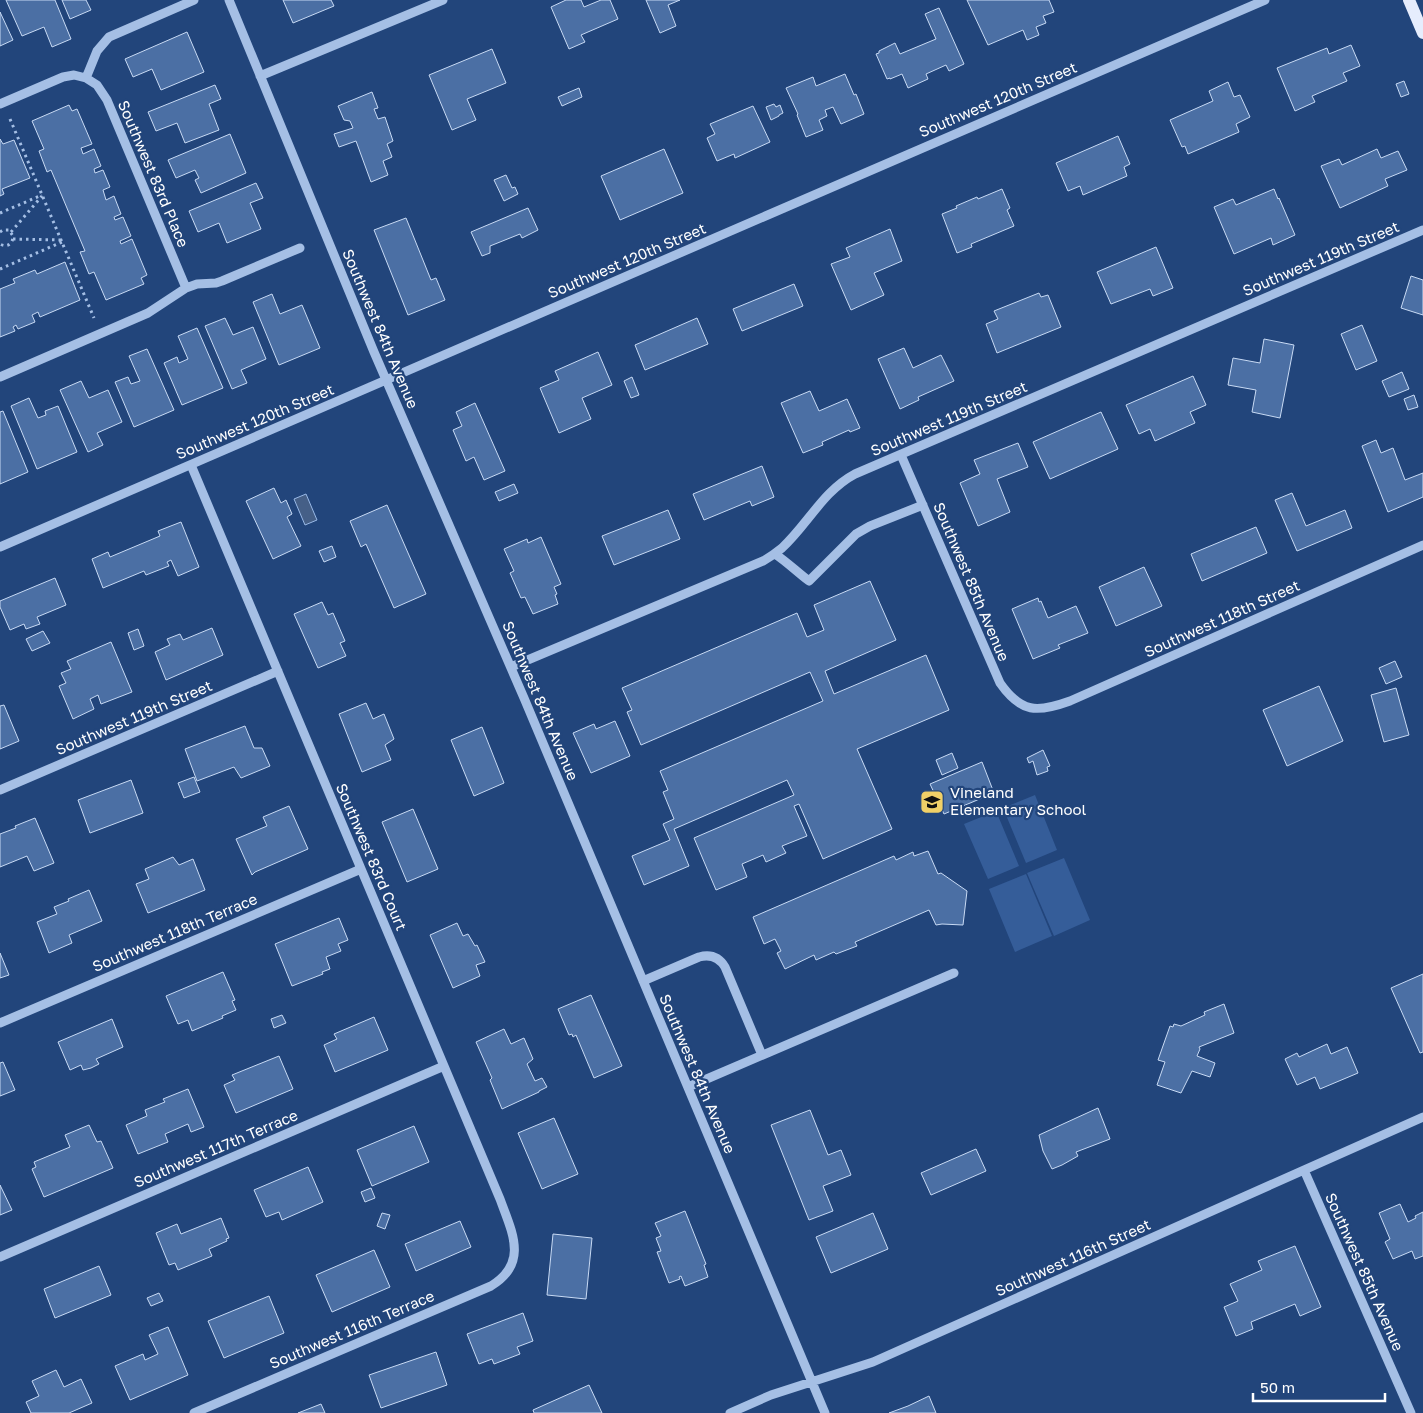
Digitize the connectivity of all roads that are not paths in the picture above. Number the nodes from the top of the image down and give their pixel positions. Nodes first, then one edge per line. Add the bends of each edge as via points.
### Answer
1 (194, 0) edge
2 (229, 0) edge
3 (443, 0) edge
4 (1264, 0) edge
5 (1409, 0) edge
6 (1423, 33) edge
7 (260, 76) junction
8 (86, 78) junction
9 (0, 104) edge
10 (1423, 230) edge
11 (300, 248) dead end
12 (186, 288) junction
13 (0, 377) edge
14 (387, 380) junction
15 (901, 455) junction
16 (190, 465) junction
17 (923, 506) junction
18 (1423, 545) edge
19 (0, 548) edge
20 (775, 554) junction
21 (511, 668) junction
22 (278, 671) junction
23 (1030, 708) joint
24 (0, 790) edge
25 (361, 869) junction
26 (954, 973) dead end
27 (643, 981) junction
28 (0, 1023) edge
29 (762, 1055) junction
30 (444, 1066) junction
31 (688, 1086) junction
32 (1423, 1117) edge
33 (1304, 1170) junction
34 (0, 1257) edge
35 (513, 1263) joint
36 (812, 1382) junction
37 (194, 1413) edge
38 (730, 1413) edge
39 (825, 1413) edge
40 (1411, 1413) edge

1 - 8 street via 109,37 97,51
2 - 7 street, Southwest 84th Avenue
3 - 7 street
4 - 14 street, Southwest 120th Street
5 - 6 main road
7 - 14 street, Southwest 84th Avenue
8 - 9 street via 63,77
8 - 12 street, Southwest 83rd Place via 97,85 107,100
10 - 15 street, Southwest 119th Street
11 - 12 street via 222,281
12 - 13 street via 148,313
14 - 16 street, Southwest 120th Street
14 - 21 street, Southwest 84th Avenue
15 - 17 street, Southwest 85th Avenue
15 - 20 street, Southwest 119th Street via 841,482
16 - 19 street, Southwest 120th Street
16 - 22 street, Southwest 83rd Court
17 - 20 street via 856,534 810,580
17 - 23 street, Southwest 85th Avenue via 1000,683 1014,699
18 - 23 street, Southwest 118th Street via 1070,701 1048,708
20 - 21 street, Southwest 119th Street
21 - 27 street, Southwest 84th Avenue
22 - 24 street, Southwest 119th Street
22 - 25 street, Southwest 83rd Court
25 - 28 street, Southwest 118th Terrace
25 - 30 street, Southwest 83rd Court
26 - 29 street
27 - 29 street via 704,955 717,958 725,967
27 - 31 street, Southwest 84th Avenue
29 - 31 street
30 - 34 street, Southwest 117th Terrace
30 - 35 street, Southwest 83rd Court via 510,1225 515,1250
31 - 36 street, Southwest 84th Avenue
32 - 33 street, Southwest 116th Street
33 - 36 street, Southwest 116th Street via 873,1362
33 - 40 street, Southwest 85th Avenue
35 - 37 street, Southwest 116th Terrace via 506,1274 491,1286
36 - 38 street, Southwest 116th Street
36 - 39 street, Southwest 84th Avenue

